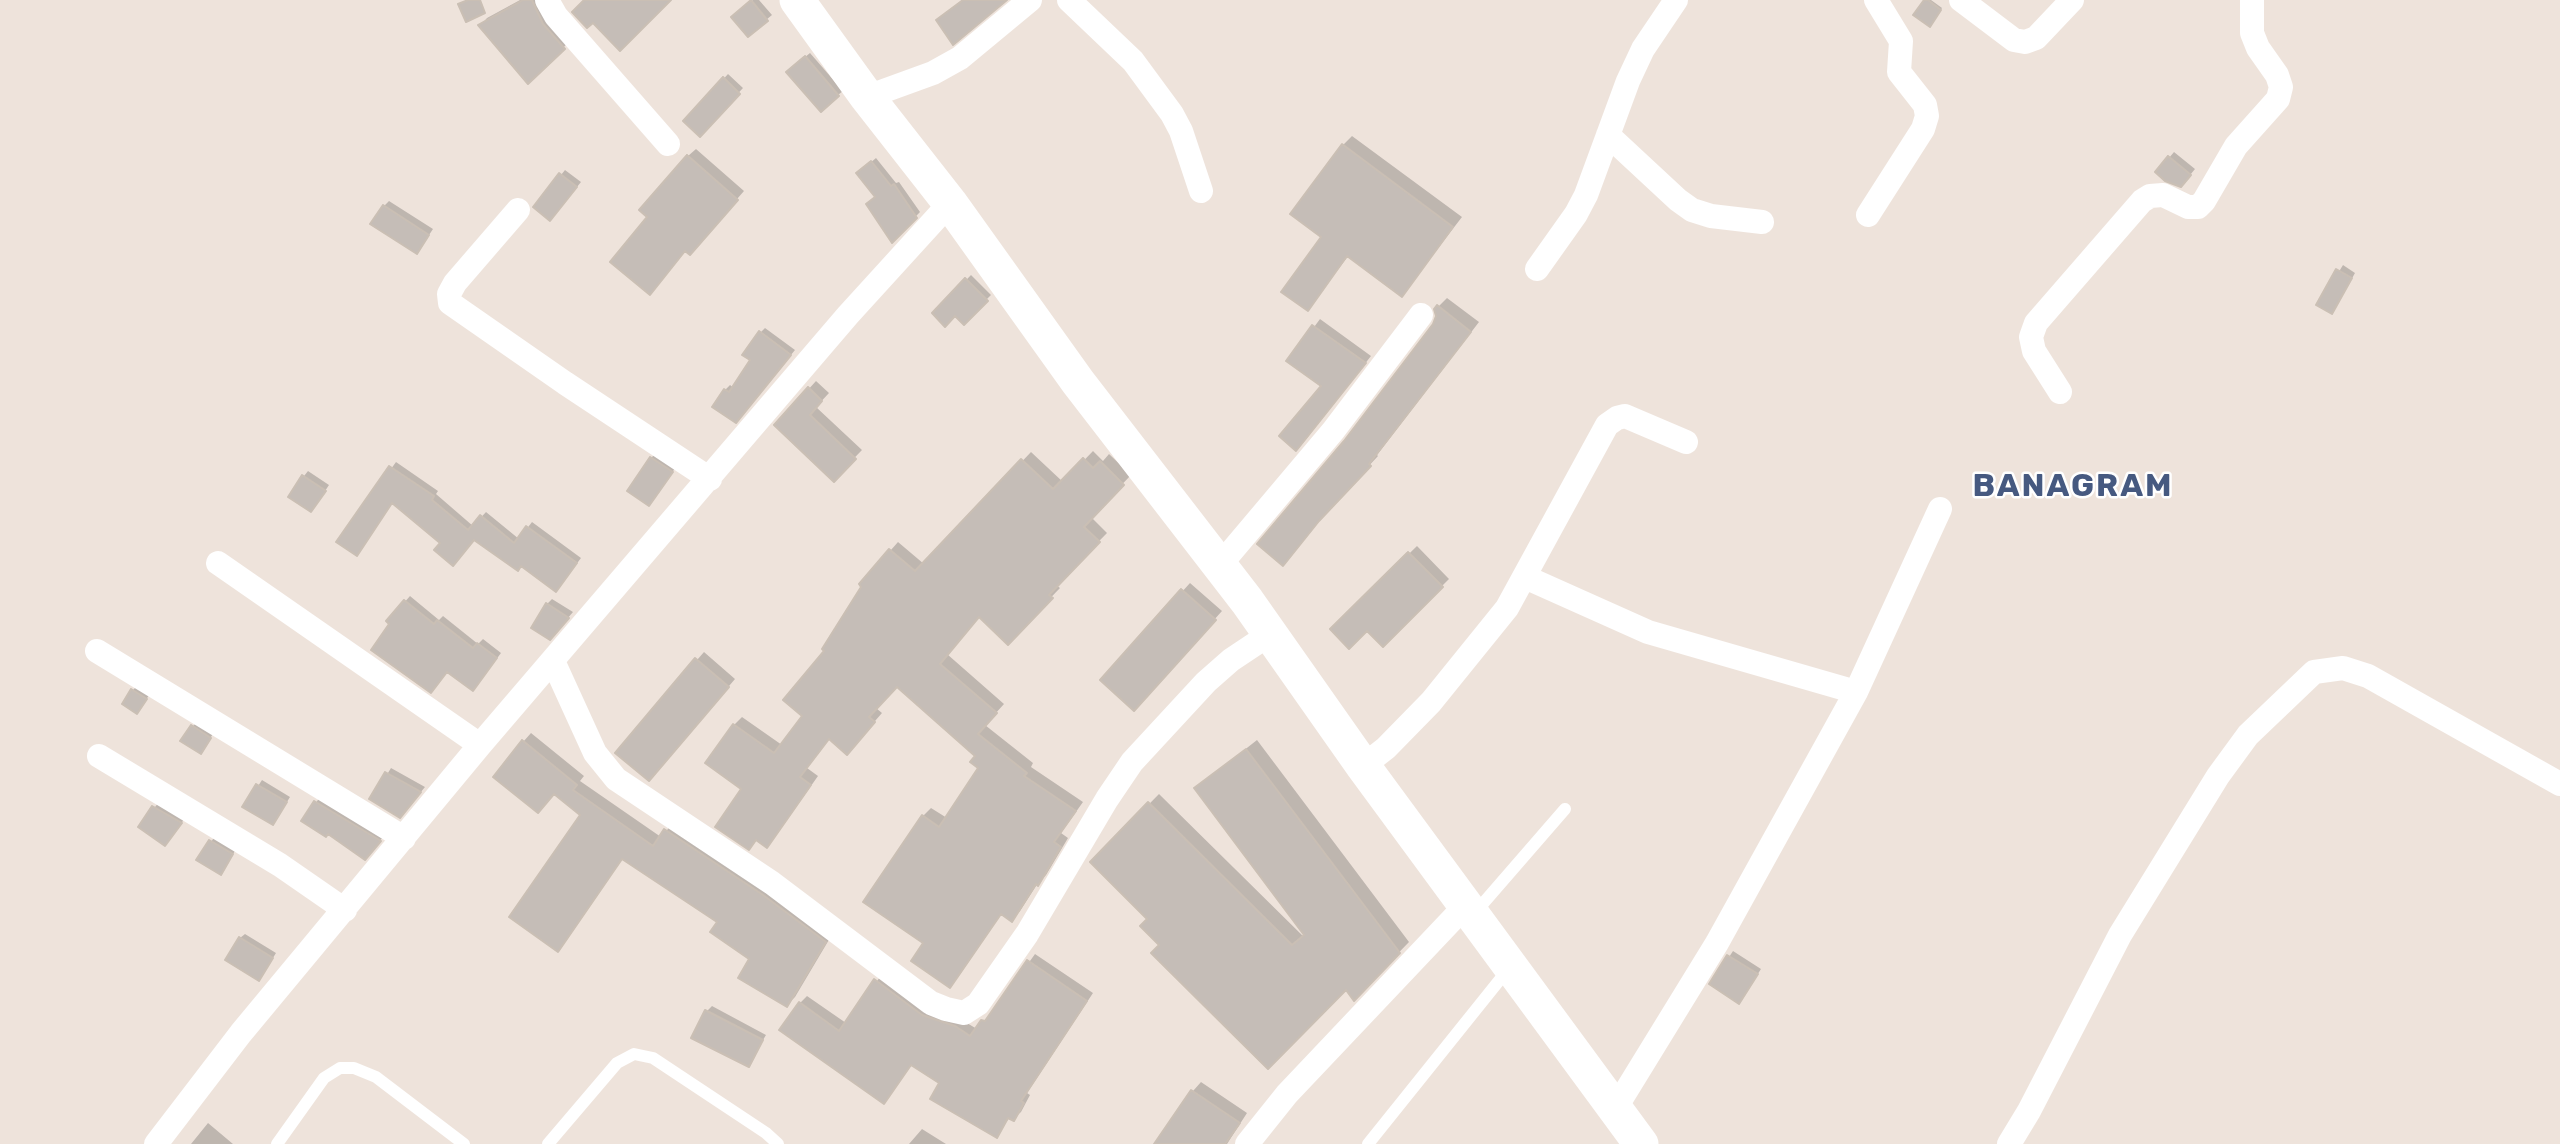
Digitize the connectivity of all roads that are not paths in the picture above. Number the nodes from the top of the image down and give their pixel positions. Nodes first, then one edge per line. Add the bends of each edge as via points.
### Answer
1 (547, 0) edge
2 (797, 0) edge
3 (1030, 0) edge
4 (1069, 0) edge
5 (1676, 0) edge
6 (1876, 0) edge
7 (1961, 0) edge
8 (2072, 0) edge
9 (2252, 0) edge
10 (867, 97) junction
11 (1608, 135) junction
12 (668, 144) dead end
13 (1201, 191) dead end
14 (950, 203) junction
15 (518, 210) dead end
16 (1868, 215) dead end
17 (1762, 222) dead end
18 (1537, 269) dead end
19 (1421, 315) dead end
20 (2060, 392) dead end
21 (1686, 442) dead end
22 (710, 479) junction
23 (1940, 509) dead end
24 (218, 563) dead end
25 (1220, 565) junction
26 (1525, 577) junction
27 (1270, 634) junction
28 (97, 651) dead end
29 (553, 661) junction
30 (1856, 692) junction
31 (480, 745) junction
32 (99, 756) dead end
33 (1363, 766) junction
34 (2560, 784) edge
35 (1565, 809) dead end
36 (404, 838) junction
37 (345, 910) junction
38 (1469, 910) junction
39 (1510, 967) junction
40 (1615, 1109) junction
41 (156, 1144) edge
42 (277, 1144) edge
43 (464, 1144) edge
44 (548, 1144) edge
45 (778, 1144) edge
46 (1247, 1144) edge
47 (1368, 1144) edge
48 (1641, 1144) edge
49 (2009, 1144) edge

1 - 12 street
2 - 10 main road
3 - 10 street via 960,58
4 - 13 street via 1133,61 1172,114
5 - 11 street via 1643,49
6 - 16 street via 1901,41 1899,72 1924,105 1927,117
7 - 8 street via 2014,40 2025,42 2036,38
9 - 20 street via 2252,33 2277,75 2278,99 2236,146 2198,207 2163,195 2142,201 2036,323 2031,337 2034,351
10 - 14 main road
11 - 17 street via 1692,211
11 - 18 street via 1576,214
14 - 22 street
14 - 25 main road via 1078,382
15 - 22 street via 455,283 450,303
19 - 25 street via 1333,431
21 - 26 street via 1625,416 1607,425
22 - 29 street
23 - 30 street
24 - 31 street
25 - 27 main road
26 - 30 street via 1648,632
26 - 33 street via 1495,625 1431,702
27 - 29 street via 1206,682 1132,762 1027,934 978,1004 964,1013 931,1003 772,883 616,779 595,753
27 - 33 main road
28 - 36 street
29 - 31 street
30 - 40 street via 1717,943
31 - 36 street
32 - 37 street
33 - 38 main road
34 - 49 street via 2368,676 2343,668 2314,672 2248,734 2218,776 2120,935
35 - 38 lane
36 - 37 street
37 - 41 street via 241,1033
38 - 39 main road
38 - 46 street via 1287,1094
39 - 40 main road
39 - 47 lane
40 - 48 main road
42 - 43 lane via 324,1078 340,1068 354,1068 376,1077
44 - 45 lane via 617,1063 634,1054 653,1058

